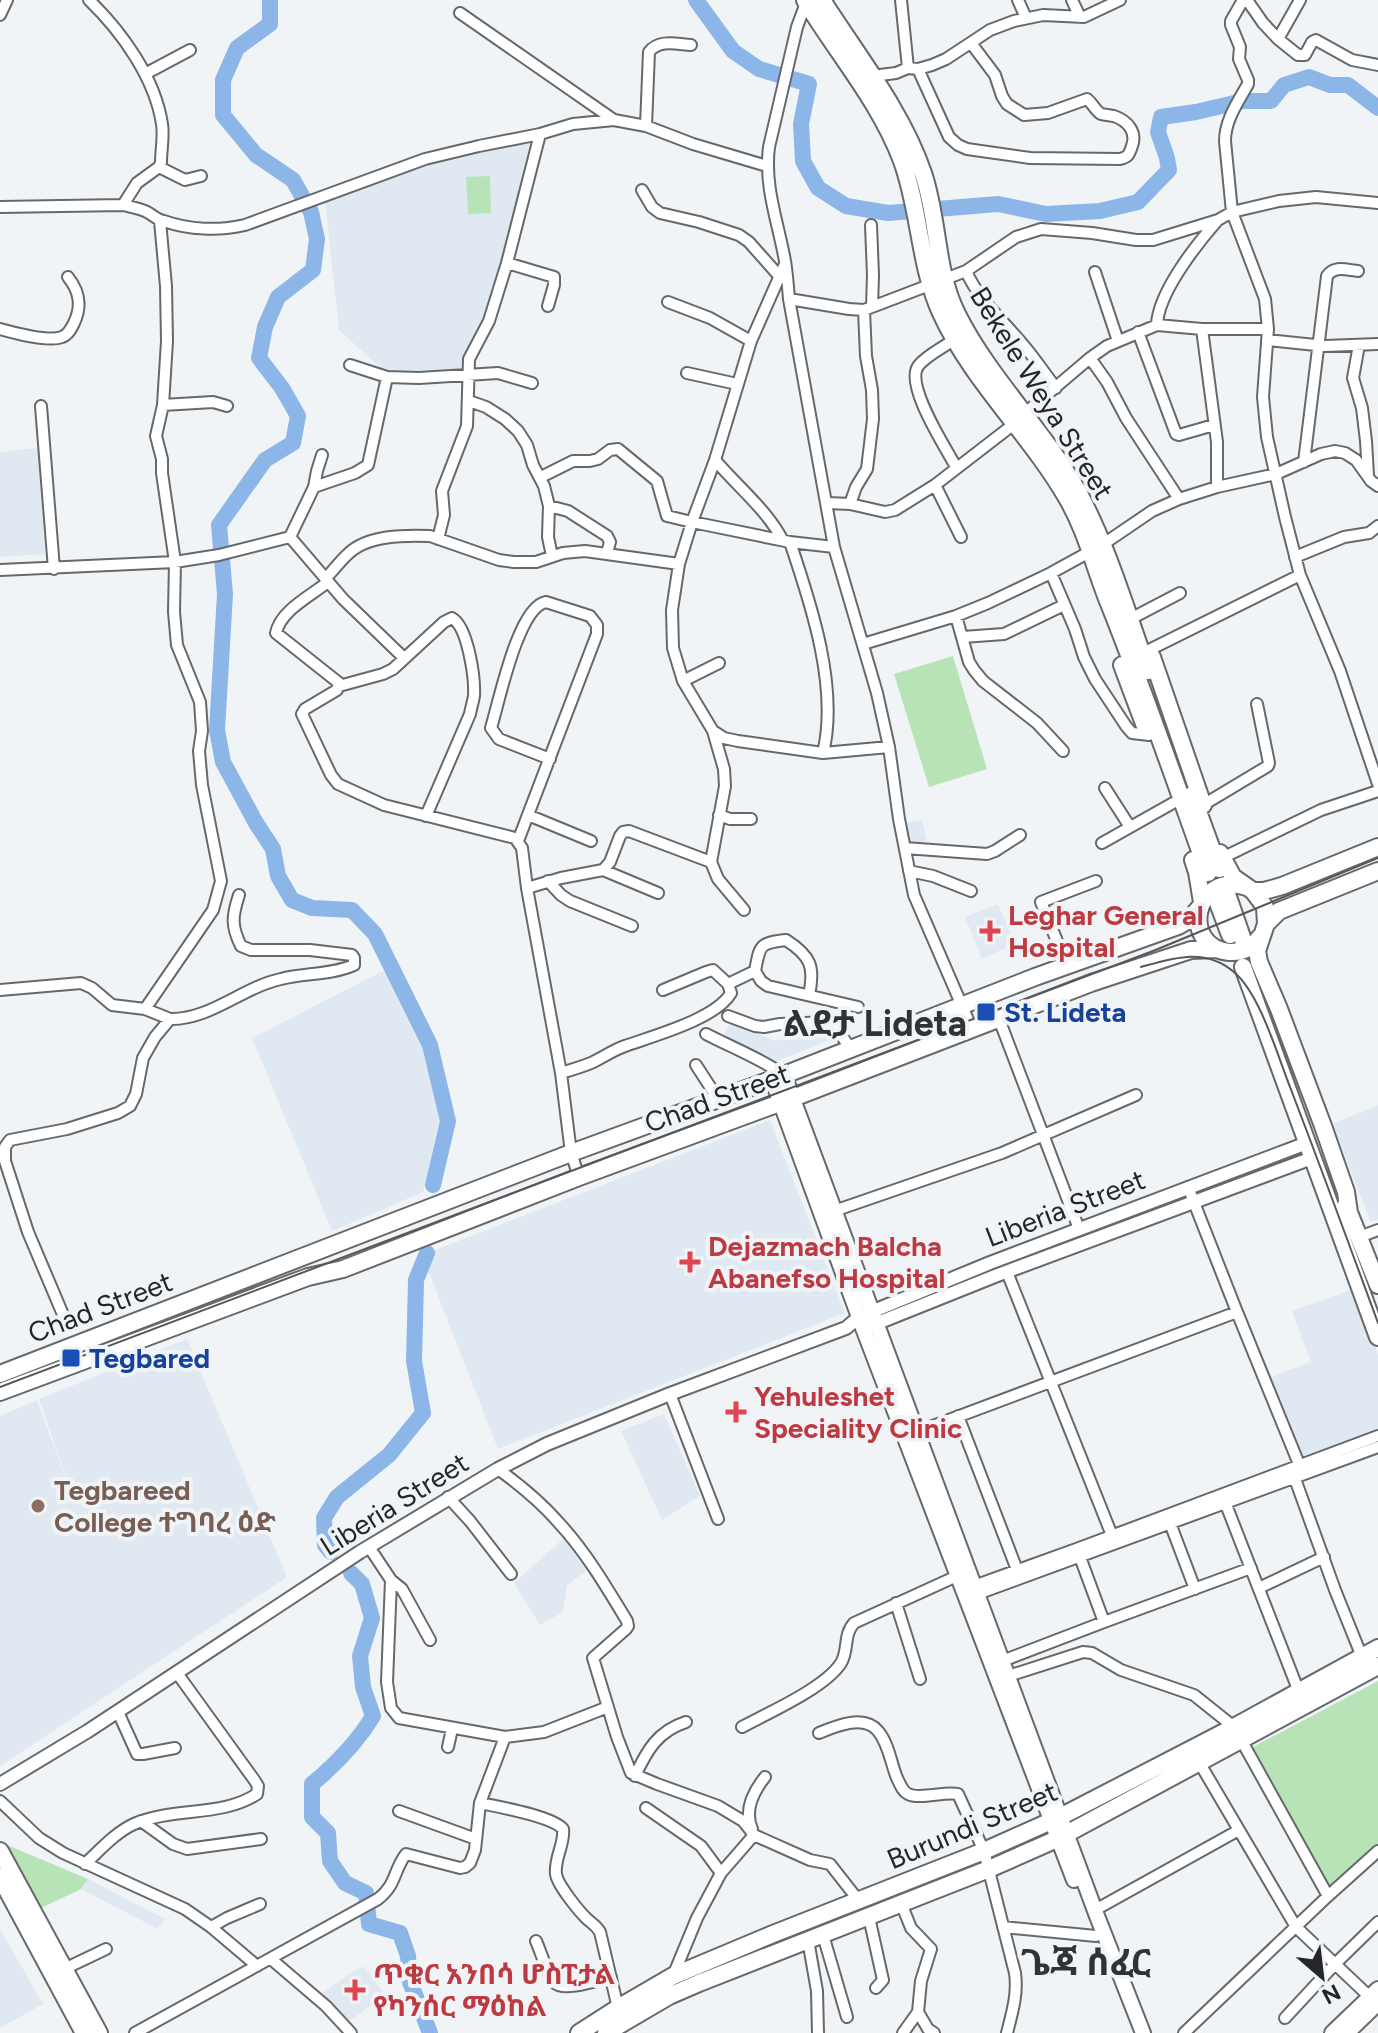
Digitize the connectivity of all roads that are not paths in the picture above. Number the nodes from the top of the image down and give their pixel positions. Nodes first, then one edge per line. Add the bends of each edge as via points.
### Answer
1 (7, 0) edge
2 (89, 0) edge
3 (901, 0) edge
4 (1018, 0) edge
5 (1072, 0) edge
6 (1120, 0) edge
7 (1245, 0) edge
8 (1300, 0) edge
9 (811, 1) edge
10 (460, 13) dead end
11 (0, 15) edge
12 (1080, 17) junction
13 (1026, 18) junction
14 (1278, 39) junction
15 (971, 43) junction
16 (691, 45) dead end
17 (190, 50) dead end
18 (1378, 65) edge
19 (913, 68) junction
20 (145, 74) junction
21 (872, 76) junction
22 (614, 120) junction
23 (646, 126) junction
24 (540, 134) junction
25 (767, 166) junction
26 (159, 167) junction
27 (201, 176) dead end
28 (642, 190) dead end
29 (1378, 203) edge
30 (123, 205) junction
31 (0, 207) edge
32 (924, 207) junction
33 (1232, 212) junction
34 (1218, 220) junction
35 (160, 221) junction
36 (871, 225) dead end
37 (786, 262) junction
38 (507, 263) junction
39 (966, 271) junction
40 (1358, 271) dead end
41 (1095, 272) dead end
42 (68, 277) dead end
43 (780, 277) junction
44 (937, 282) junction
45 (789, 299) junction
46 (668, 302) dead end
47 (548, 306) dead end
48 (868, 309) junction
49 (1157, 325) junction
50 (0, 329) edge
51 (1202, 329) junction
52 (1138, 332) junction
53 (1267, 334) junction
54 (955, 339) junction
55 (751, 341) junction
56 (1118, 341) junction
57 (1378, 344) edge
58 (1318, 345) junction
59 (1359, 345) junction
60 (1090, 358) junction
61 (350, 365) dead end
62 (687, 373) dead end
63 (469, 374) junction
64 (387, 377) junction
65 (532, 383) dead end
66 (737, 384) junction
67 (1056, 388) junction
68 (469, 401) junction
69 (163, 405) junction
70 (41, 406) dead end
71 (227, 406) dead end
72 (1019, 419) junction
73 (1214, 425) junction
74 (322, 455) dead end
75 (715, 460) junction
76 (1304, 462) junction
77 (956, 467) junction
78 (1276, 474) junction
79 (541, 477) junction
80 (1368, 477) junction
81 (935, 485) junction
82 (1378, 486) edge
83 (314, 487) junction
84 (1217, 487) junction
85 (1179, 499) junction
86 (828, 503) junction
87 (850, 504) junction
88 (549, 506) junction
89 (692, 522) junction
90 (1378, 526) edge
91 (290, 537) junction
92 (961, 537) dead end
93 (438, 539) junction
94 (786, 541) junction
95 (834, 547) junction
96 (1096, 548) junction
97 (607, 553) junction
98 (552, 556) junction
99 (1295, 557) junction
100 (175, 562) junction
101 (679, 564) junction
102 (54, 569) junction
103 (0, 570) edge
104 (1051, 573) junction
105 (1300, 575) junction
106 (326, 580) junction
107 (1180, 593) dead end
108 (1115, 598) junction
109 (1064, 605) junction
110 (956, 616) junction
111 (1136, 616) junction
112 (963, 637) junction
113 (863, 644) junction
114 (1149, 650) junction
115 (404, 658) junction
116 (719, 663) dead end
117 (683, 681) junction
118 (339, 686) junction
119 (1257, 704) dead end
120 (713, 731) junction
121 (1149, 735) junction
122 (889, 747) junction
123 (1063, 751) dead end
124 (823, 753) junction
125 (550, 759) junction
126 (1378, 784) edge
127 (1105, 788) dead end
128 (1378, 791) edge
129 (1173, 803) junction
130 (1203, 805) junction
131 (528, 815) junction
132 (719, 815) junction
133 (426, 816) junction
134 (751, 819) dead end
135 (1130, 827) junction
136 (1020, 835) dead end
137 (518, 841) junction
138 (591, 841) dead end
139 (1102, 843) dead end
140 (1378, 847) edge
141 (905, 848) junction
142 (711, 862) junction
143 (1216, 867) junction
144 (603, 870) junction
145 (909, 871) junction
146 (1378, 871) edge
147 (548, 881) junction
148 (1096, 881) dead end
149 (527, 888) junction
150 (1250, 889) junction
151 (971, 891) dead end
152 (658, 893) dead end
153 (239, 895) dead end
154 (1211, 899) junction
155 (744, 910) dead end
156 (632, 926) dead end
157 (1264, 930) junction
158 (1229, 946) junction
159 (1074, 963) junction
160 (755, 971) junction
161 (728, 984) junction
162 (0, 990) edge
163 (663, 990) dead end
164 (809, 995) junction
165 (963, 1005) junction
166 (858, 1007) dead end
167 (145, 1009) junction
168 (728, 1016) dead end
169 (170, 1019) junction
170 (999, 1019) junction
171 (972, 1029) junction
172 (706, 1034) dead end
173 (851, 1049) junction
174 (696, 1065) dead end
175 (561, 1073) junction
176 (777, 1074) junction
177 (1136, 1095) dead end
178 (718, 1099) junction
179 (786, 1100) junction
180 (1044, 1136) junction
181 (1307, 1144) junction
182 (571, 1153) junction
183 (579, 1177) junction
184 (1188, 1187) junction
185 (1194, 1201) junction
186 (828, 1213) junction
187 (1349, 1213) junction
188 (1079, 1229) junction
189 (1378, 1230) edge
190 (1359, 1237) junction
191 (354, 1238) junction
192 (1050, 1240) junction
193 (1056, 1253) junction
194 (1007, 1272) junction
195 (327, 1273) junction
196 (1378, 1285) edge
197 (1237, 1312) junction
198 (64, 1317) dead end
199 (868, 1320) junction
200 (1378, 1337) edge
201 (0, 1365) edge
202 (0, 1374) edge
203 (1050, 1381) junction
204 (0, 1392) edge
205 (670, 1394) junction
206 (0, 1400) edge
207 (958, 1416) junction
208 (910, 1434) junction
209 (1378, 1436) edge
210 (1378, 1447) edge
211 (498, 1469) junction
212 (1299, 1472) junction
213 (448, 1497) junction
214 (1225, 1502) junction
215 (718, 1519) dead end
216 (1170, 1523) junction
217 (1114, 1540) junction
218 (369, 1547) junction
219 (1080, 1557) junction
220 (1324, 1557) junction
221 (1251, 1568) junction
222 (511, 1574) dead end
223 (1018, 1574) junction
224 (391, 1580) junction
225 (1259, 1588) junction
226 (967, 1589) junction
227 (1195, 1589) junction
228 (896, 1603) junction
229 (1104, 1622) junction
230 (430, 1640) dead end
231 (1378, 1648) edge
232 (1362, 1657) junction
233 (997, 1663) junction
234 (1378, 1666) edge
235 (177, 1673) junction
236 (1002, 1678) junction
237 (920, 1679) dead end
238 (1299, 1692) junction
239 (608, 1707) junction
240 (118, 1712) junction
241 (686, 1722) dead end
242 (742, 1727) dead end
243 (452, 1729) junction
244 (819, 1733) dead end
245 (1237, 1733) junction
246 (505, 1737) junction
247 (448, 1747) dead end
248 (175, 1748) dead end
249 (1199, 1762) junction
250 (635, 1776) junction
251 (765, 1777) dead end
252 (0, 1784) edge
253 (0, 1801) edge
254 (480, 1803) junction
255 (646, 1808) dead end
256 (399, 1811) dead end
257 (1055, 1819) junction
258 (141, 1821) junction
259 (1239, 1830) junction
260 (754, 1835) junction
261 (1062, 1836) junction
262 (261, 1839) dead end
263 (476, 1839) junction
264 (984, 1851) junction
265 (1378, 1851) edge
266 (1, 1863) edge
267 (85, 1864) junction
268 (989, 1869) junction
269 (721, 1873) junction
270 (1328, 1896) junction
271 (859, 1901) junction
272 (901, 1903) junction
273 (260, 1904) dead end
274 (1095, 1910) junction
275 (869, 1917) junction
276 (1378, 1922) edge
277 (211, 1927) junction
278 (1003, 1927) junction
279 (1296, 1927) junction
280 (1096, 1936) junction
281 (816, 1938) junction
282 (536, 1941) dead end
283 (776, 1942) junction
284 (106, 1949) dead end
285 (271, 1959) junction
286 (1335, 1964) junction
287 (257, 1966) junction
288 (58, 1972) junction
289 (611, 1977) junction
290 (668, 1985) junction
291 (876, 1988) dead end
292 (1376, 1999) edge
293 (618, 2008) junction
294 (918, 2012) junction
295 (847, 2017) dead end
296 (1285, 2018) dead end
297 (612, 2032) edge
298 (84, 2033) edge
299 (99, 2033) edge
300 (135, 2033) edge
301 (351, 2033) edge
302 (579, 2033) edge
303 (818, 2033) edge
304 (903, 2033) edge
305 (934, 2033) edge
306 (1007, 2033) edge
307 (1133, 2033) edge
308 (1143, 2033) edge
309 (1184, 2033) edge
310 (1332, 2033) edge
311 (1347, 2033) edge

1 - 11 street
2 - 20 street via 119,33
3 - 19 street
4 - 13 street
5 - 12 street
6 - 12 street
7 - 14 street
7 - 33 street via 1231,21 1248,80 1225,131
8 - 14 street
9 - 21 main road, Bekele Weya Street
9 - 25 street via 797,27
9 - 32 main road via 881,118
10 - 22 street
12 - 13 street
13 - 15 street
14 - 18 street via 1298,55 1307,53 1316,40 1352,60
15 - 19 street via 946,59
15 - 19 street via 1015,110 1036,115 1087,99 1098,112 1129,127 1135,139 1129,155 1030,158 967,149 949,137
16 - 23 street via 659,43 649,52
17 - 20 street
19 - 21 street
20 - 26 street via 162,125
21 - 32 main road, Bekele Weya Street via 917,159
22 - 23 street
22 - 24 street
23 - 25 street
24 - 35 street via 444,154 228,229
24 - 38 street
25 - 37 street
26 - 27 street via 185,180
26 - 30 street via 141,178
28 - 43 street via 660,213 739,235
29 - 33 street via 1316,197
30 - 31 street
30 - 35 street
32 - 44 main road, Bekele Weya Street
33 - 34 street
33 - 53 street via 1265,299
34 - 39 street via 1153,240 1041,229 1016,237
34 - 49 street via 1169,289
35 - 69 street via 167,341
36 - 48 street
37 - 43 street
37 - 45 street
38 - 47 street via 554,277
38 - 63 street via 489,321 469,359
39 - 44 street
39 - 67 street
40 - 58 street via 1336,268 1327,276
41 - 56 street
42 - 50 street via 79,297 79,310 66,335 35,337
43 - 55 street
44 - 48 street
44 - 54 main road
44 - 72 main road, Bekele Weya Street
45 - 48 street
45 - 86 street
46 - 55 street
48 - 87 street via 866,356 873,419 867,469
49 - 51 street
49 - 52 street
51 - 53 street
51 - 73 street
52 - 56 street
52 - 73 street via 1174,433
53 - 58 street
53 - 78 street via 1263,397
54 - 72 main road
54 - 77 street via 920,363 914,375 917,392
55 - 66 street
56 - 60 street
57 - 59 street
58 - 59 street
58 - 76 street
59 - 80 street via 1353,378 1362,408
60 - 67 street
60 - 85 street
61 - 64 street
62 - 66 street
63 - 64 street
63 - 65 street via 498,373
63 - 68 street
64 - 83 street via 368,465
66 - 75 street
67 - 72 street
68 - 79 street via 518,431
68 - 93 street via 466,432 442,491
69 - 71 street
69 - 100 street via 156,439
70 - 102 street
72 - 77 street
72 - 96 main road, Bekele Weya Street via 1078,492
73 - 84 street
74 - 83 street
75 - 89 street
75 - 94 street
76 - 78 street
76 - 80 street via 1321,454 1345,453
77 - 81 street
78 - 84 street
78 - 99 street
79 - 88 street
79 - 89 street via 573,461 598,459 618,449 657,481 667,516
80 - 82 street
81 - 87 street via 895,510
81 - 92 street
83 - 91 street
84 - 85 street
85 - 96 street
86 - 87 street
86 - 95 street
88 - 97 street via 568,511 604,534 610,542
88 - 98 street
89 - 94 street
89 - 101 street
90 - 99 street
91 - 100 street
91 - 106 street
93 - 98 street via 499,560 536,562
93 - 106 street via 418,535 366,542
94 - 95 street
94 - 124 street via 806,588 824,670 829,731
95 - 113 street
96 - 104 street
96 - 108 main road, Bekele Weya Street
97 - 98 street
97 - 101 street
99 - 105 street
100 - 102 street
100 - 167 street via 177,645 200,702 202,785 221,881 213,910
101 - 117 street via 673,648
102 - 103 street
104 - 109 street
104 - 110 street
105 - 114 street
105 - 126 street
106 - 115 street
106 - 118 street via 279,622 276,633
107 - 111 street
108 - 111 main road
108 - 121 main road via 1106,620
108 - 143 main road, Bekele Weya Street
109 - 112 street via 1004,634
109 - 121 street via 1095,679 1132,733
110 - 112 street
110 - 113 street
111 - 114 main road
112 - 123 street via 969,662 983,681
113 - 122 street
114 - 130 main road
115 - 118 street via 383,674
115 - 133 street via 452,618 468,647 474,697 470,714
116 - 117 street
117 - 120 street
118 - 133 street via 302,714 334,780 384,805
119 - 130 street via 1268,766
120 - 124 street via 738,741
120 - 132 street via 725,778
121 - 129 main road
122 - 124 street
122 - 141 street
125 - 125 street via 597,625 590,616 546,602 533,610 515,642 491,728 499,739
125 - 131 street
127 - 135 street
128 - 143 street via 1321,810
129 - 135 street
129 - 154 main road
130 - 143 main road
131 - 137 street
131 - 138 street
132 - 134 street
132 - 142 street
133 - 137 street
135 - 139 street
136 - 141 street via 987,854
137 - 149 street
140 - 150 main road via 1282,886
141 - 145 street
142 - 144 street via 629,831 620,836
142 - 155 street
143 - 150 main road
144 - 147 street
144 - 152 street
145 - 151 street
145 - 165 street via 917,904
146 - 157 main road via 1279,911
147 - 149 street
147 - 156 street via 570,901
148 - 159 street via 1041,902 1061,951
149 - 175 street
150 - 154 main road via 1220,886 1211,891
150 - 157 main road via 1265,907
153 - 169 street via 233,925 241,946 352,955 354,965 279,979 189,1017
154 - 158 main road
154 - 158 main road via 1198,921 1201,932 1208,942
154 - 159 main road, Chad Street via 1178,926
157 - 158 main road via 1249,948 1236,952
157 - 187 main road via 1259,962 1323,1126
158 - 170 main road, Chad Street via 1183,952
158 - 181 main road via 1275,1078
159 - 165 main road, Chad Street
160 - 161 street
160 - 164 street via 768,986
160 - 164 street via 762,945 786,940 810,963
161 - 163 street via 713,970
161 - 175 street via 729,996 704,1015
162 - 167 street via 81,983 112,1005
164 - 166 street
165 - 171 street
165 - 173 main road, Chad Street
167 - 169 street
168 - 173 street via 764,1027 829,1022
169 - 198 street via 143,1058 130,1106 67,1129 10,1140 5,1147 28,1232
170 - 171 main road, Chad Street
170 - 180 street
171 - 179 main road, Chad Street
172 - 176 street via 761,1059
173 - 176 main road, Chad Street
174 - 178 street
175 - 182 street
176 - 178 main road, Chad Street
176 - 179 main road
177 - 180 street
178 - 182 main road, Chad Street
179 - 183 main road, Chad Street
179 - 186 main road
180 - 186 street
180 - 188 street
181 - 184 street, Liberia Street
181 - 185 street, Liberia Street
181 - 187 main road via 1248,966
181 - 200 main road
182 - 183 street
182 - 191 main road, Chad Street
183 - 195 main road, Chad Street
184 - 185 street
184 - 188 street, Liberia Street
185 - 193 street, Liberia Street
185 - 197 street
186 - 199 main road
187 - 190 main road
188 - 192 street, Liberia Street
189 - 190 street
190 - 196 main road
191 - 201 main road, Chad Street via 307,1247
191 - 202 main road, Chad Street
192 - 193 street
192 - 199 street, Liberia Street
193 - 194 street, Liberia Street
194 - 199 street, Liberia Street
194 - 203 street
195 - 204 main road, Chad Street
195 - 206 main road, Chad Street
197 - 203 street
197 - 212 street
199 - 205 street, Liberia Street
199 - 208 main road
203 - 207 street
203 - 217 street
205 - 211 street, Liberia Street
205 - 215 street
207 - 208 street
207 - 223 street
208 - 226 main road
209 - 212 street
210 - 212 street
211 - 213 street, Liberia Street
211 - 239 street via 560,1523 627,1621 626,1629 593,1658
212 - 214 street
212 - 217 street
212 - 220 street
213 - 218 street, Liberia Street
213 - 222 street
214 - 216 street
214 - 221 street
216 - 217 street
216 - 227 street
217 - 219 street
217 - 223 street
218 - 224 street
218 - 235 street, Liberia Street
219 - 223 street
219 - 229 street
220 - 225 street
220 - 232 street
221 - 225 street
221 - 227 street
223 - 226 street
224 - 230 street via 402,1589
224 - 243 street via 391,1708 399,1718
225 - 238 street
226 - 228 street
226 - 233 main road
227 - 229 street
228 - 237 street
228 - 242 street via 854,1623 846,1636 843,1661 817,1684
229 - 233 street
231 - 232 main road, Burundi Street
232 - 238 main road, Burundi Street
233 - 236 main road
234 - 245 main road, Burundi Street
235 - 240 street, Liberia Street
235 - 258 street via 258,1790 229,1806
236 - 245 street via 1092,1653 1121,1670 1194,1695
236 - 257 main road
238 - 245 main road, Burundi Street
239 - 246 street via 544,1732
239 - 250 street
240 - 248 street via 137,1754
240 - 252 street, Liberia Street
241 - 250 street via 661,1735
243 - 246 street
243 - 247 street
244 - 264 street via 845,1723 873,1727 904,1791 958,1794
245 - 249 main road, Burundi Street
245 - 257 main road, Burundi Street
245 - 270 street
246 - 254 street
249 - 259 street
249 - 261 main road, Burundi Street
250 - 260 street via 718,1806 743,1821
251 - 260 street via 753,1793 749,1811
253 - 267 street via 39,1838
254 - 263 street
254 - 289 street via 561,1824 558,1881 600,1932
255 - 269 street via 701,1846
256 - 263 street
257 - 261 main road
257 - 264 main road, Burundi Street
258 - 262 street via 187,1849
258 - 267 street
259 - 274 street
259 - 279 street
260 - 269 street
260 - 271 street via 830,1864
261 - 268 main road, Burundi Street
261 - 274 main road
261 - 280 main road
263 - 285 street via 473,1858 465,1867 406,1854 390,1888 378,1899
264 - 268 street
264 - 271 main road, Burundi Street
265 - 270 street
266 - 288 main road
267 - 277 street via 164,1898
268 - 272 main road, Burundi Street
268 - 278 street
269 - 290 street
270 - 279 street
271 - 283 main road, Burundi Street
272 - 275 main road, Burundi Street
272 - 294 street via 911,1928 931,1949
273 - 277 street
274 - 308 main road
275 - 281 main road, Burundi Street
275 - 291 street via 883,1980
276 - 286 street
277 - 287 street
278 - 280 street
278 - 306 street via 1017,1987
279 - 286 street
279 - 309 street
280 - 307 main road
281 - 283 main road, Burundi Street
281 - 295 street
281 - 303 street
282 - 289 street via 557,1985
283 - 290 main road, Burundi Street
284 - 288 street
285 - 287 street
285 - 301 street
286 - 292 street
286 - 296 street
287 - 300 street
288 - 298 main road
288 - 299 main road
289 - 293 street
290 - 293 main road, Burundi Street
290 - 297 main road, Burundi Street
292 - 310 main road
292 - 311 main road
293 - 302 main road, Burundi Street
294 - 304 street
294 - 305 street

